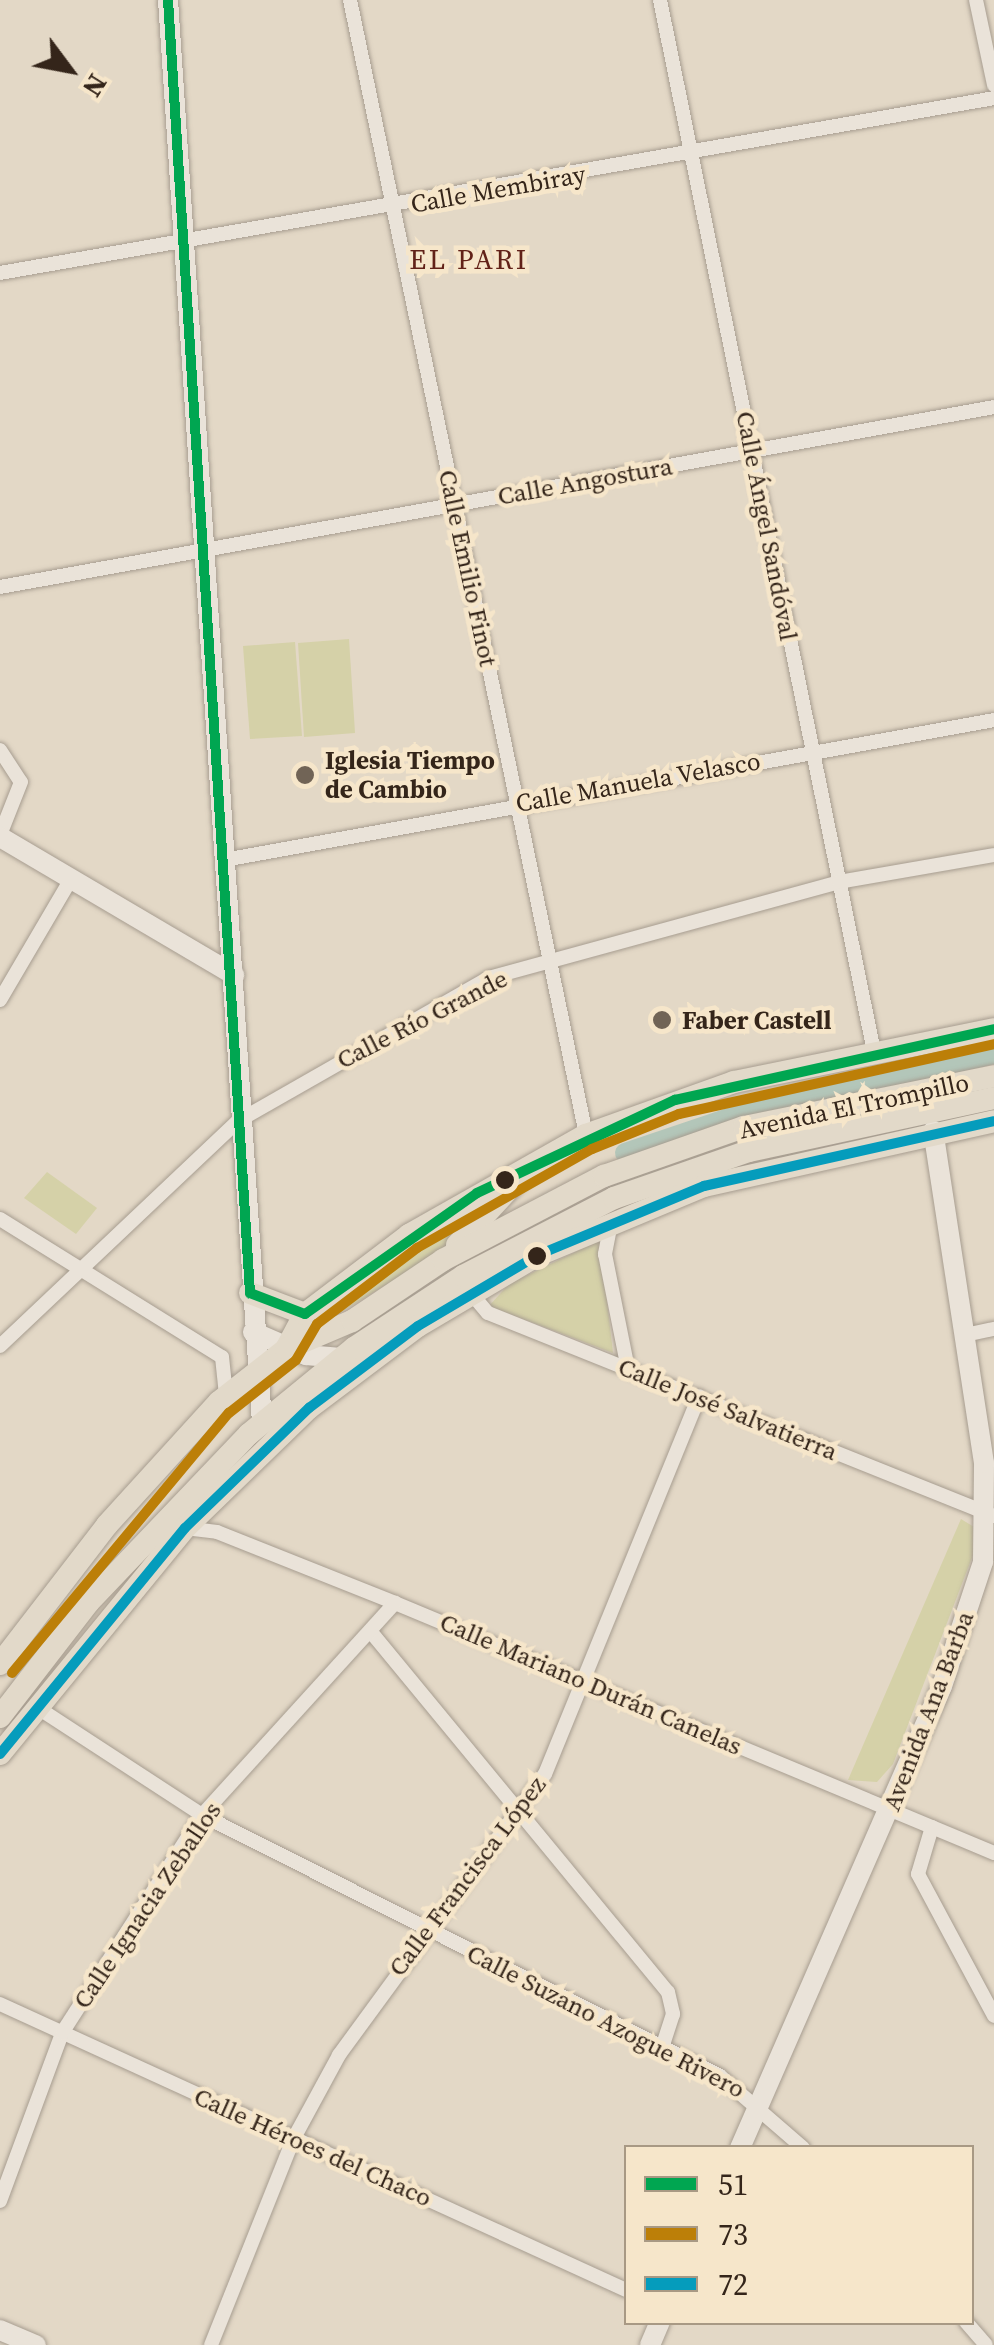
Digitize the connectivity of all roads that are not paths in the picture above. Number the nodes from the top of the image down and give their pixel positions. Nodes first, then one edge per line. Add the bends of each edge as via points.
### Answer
1 (168, 0) edge
2 (350, 0) edge
3 (660, 0) edge
4 (976, 0) edge
5 (994, 85) edge
6 (994, 98) edge
7 (691, 154) junction
8 (392, 208) junction
9 (182, 244) junction
10 (0, 274) edge
11 (994, 408) edge
12 (752, 452) junction
13 (455, 503) junction
14 (205, 552) junction
15 (0, 587) edge
16 (994, 720) edge
17 (0, 750) edge
18 (812, 750) junction
19 (515, 804) junction
20 (0, 836) edge
21 (994, 856) edge
22 (224, 860) junction
23 (70, 879) junction
24 (839, 882) junction
25 (550, 959) junction
26 (234, 974) junction
27 (0, 1000) edge
28 (994, 1029) edge
29 (874, 1052) junction
30 (994, 1076) edge
31 (994, 1098) edge
32 (957, 1105) junction
33 (994, 1111) edge
34 (238, 1120) junction
35 (994, 1121) edge
36 (933, 1131) junction
37 (586, 1135) junction
38 (533, 1163) junction
39 (612, 1209) junction
40 (0, 1219) edge
41 (443, 1260) junction
42 (77, 1269) junction
43 (250, 1293) junction
44 (471, 1293) junction
45 (305, 1314) junction
46 (994, 1329) edge
47 (253, 1332) junction
48 (965, 1335) junction
49 (0, 1346) edge
50 (286, 1349) junction
51 (340, 1358) junction
52 (628, 1369) junction
53 (255, 1372) junction
54 (226, 1396) junction
55 (699, 1396) junction
56 (262, 1423) junction
57 (990, 1514) edge
58 (184, 1528) junction
59 (396, 1603) junction
60 (371, 1632) junction
61 (0, 1664) edge
62 (583, 1681) junction
63 (35, 1706) junction
64 (0, 1717) edge
65 (0, 1754) edge
66 (890, 1809) junction
67 (202, 1815) junction
68 (516, 1818) junction
69 (932, 1827) junction
70 (994, 1853) edge
71 (426, 1928) junction
72 (0, 2004) edge
73 (994, 2016) edge
74 (62, 2034) junction
75 (662, 2046) junction
76 (760, 2102) junction
77 (294, 2138) junction
78 (741, 2145) edge
79 (800, 2145) edge
80 (0, 2201) edge
81 (624, 2289) edge
82 (969, 2325) edge
83 (9, 2337) edge
84 (36, 2345) edge
85 (212, 2345) edge
86 (986, 2345) edge

1 - 9 street
2 - 8 street, Calle Emilio Finot
3 - 7 street, Calle Ángel Sandóval
4 - 5 street
6 - 7 street, Calle Membiray
7 - 8 street, Calle Membiray
7 - 12 street, Calle Ángel Sandóval
8 - 9 street, Calle Membiray
8 - 13 street, Calle Emilio Finot
9 - 10 street, Calle Membiray
9 - 14 street
11 - 12 street, Calle Angostura
12 - 13 street, Calle Angostura
12 - 18 street, Calle Ángel Sandóval
13 - 14 street, Calle Angostura
13 - 19 street, Calle Emilio Finot
14 - 15 street, Calle Angostura
14 - 22 street
16 - 18 street, Calle Manuela Velasco
17 - 20 street via 21,782
18 - 19 street, Calle Manuela Velasco
18 - 24 street, Calle Ángel Sandóval
19 - 22 street, Calle Manuela Velasco
19 - 25 street, Calle Emilio Finot
20 - 23 street
21 - 24 street, Calle Río Grande
22 - 26 street
23 - 26 street
23 - 27 street
24 - 25 street, Calle Río Grande
24 - 29 street, Calle Ángel Sandóval
25 - 34 street, Calle Río Grande via 404,1022
25 - 37 street, Calle Emilio Finot
26 - 34 street
28 - 29 main road, Avenida El Trompillo
29 - 37 main road, Avenida El Trompillo via 734,1082
30 - 41 main road, Avenida El Trompillo via 744,1126 604,1176
31 - 32 main road, Avenida El Trompillo
32 - 33 main road
32 - 39 main road, Avenida El Trompillo via 749,1151
34 - 42 street, Calle Río Grande
34 - 43 street
35 - 36 main road, Avenida El Trompillo
36 - 39 main road, Avenida El Trompillo
36 - 48 street, Avenida Ana Barba
37 - 38 main road, Avenida El Trompillo
38 - 41 main road
38 - 45 main road, Avenida El Trompillo via 409,1235
39 - 44 main road, Avenida El Trompillo
39 - 51 main road, Avenida El Trompillo via 523,1240
39 - 52 street via 605,1254
40 - 42 street
41 - 50 main road, Avenida El Trompillo via 352,1322
42 - 49 street, Calle Río Grande
42 - 54 street via 222,1357
43 - 45 main road
43 - 47 street
44 - 52 street, Calle José Salvatierra via 488,1313
44 - 58 main road, Avenida El Trompillo via 310,1408
45 - 50 main road, Avenida El Trompillo
46 - 48 street
47 - 50 street
47 - 53 street
48 - 57 street, Avenida Ana Barba
50 - 51 street
50 - 53 main road, Avenida El Trompillo
51 - 56 main road, Avenida El Trompillo
52 - 55 street, Calle José Salvatierra
53 - 54 main road, Avenida El Trompillo
53 - 56 street
54 - 61 main road, Avenida El Trompillo via 107,1525
55 - 57 street, Calle José Salvatierra
55 - 62 street, Calle Francisca López
56 - 64 main road, Avenida El Trompillo via 88,1603
57 - 66 street, Avenida Ana Barba via 972,1598
58 - 59 street, Calle Mariano Durán Canelas via 216,1532
58 - 63 main road, Avenida El Trompillo
59 - 60 street, Calle Ignacia Zeballos
59 - 62 street, Calle Mariano Durán Canelas
60 - 67 street, Calle Ignacia Zeballos
60 - 68 street
62 - 66 street, Calle Mariano Durán Canelas
62 - 68 street, Calle Francisca López
63 - 65 main road, Avenida El Trompillo
63 - 67 street, Calle Suzano Azogue Rivero
66 - 69 street, Calle Mariano Durán Canelas
66 - 76 street, Avenida Ana Barba
67 - 71 street, Calle Suzano Azogue Rivero
67 - 74 street, Calle Ignacia Zeballos
68 - 71 street, Calle Francisca López
68 - 75 street via 668,1992 673,2014
69 - 70 street, Calle Mariano Durán Canelas
69 - 73 street via 918,1874
71 - 75 street, Calle Suzano Azogue Rivero
71 - 77 street, Calle Francisca López
72 - 74 street, Calle Héroes del Chaco
74 - 77 street, Calle Héroes del Chaco
74 - 80 street, Calle Ignacia Zeballos
75 - 76 street, Calle Suzano Azogue Rivero
76 - 78 street, Avenida Ana Barba
76 - 79 street, Calle Suzano Azogue Rivero
77 - 81 street, Calle Héroes del Chaco
77 - 85 street, Calle Francisca López
82 - 86 street
83 - 84 street

